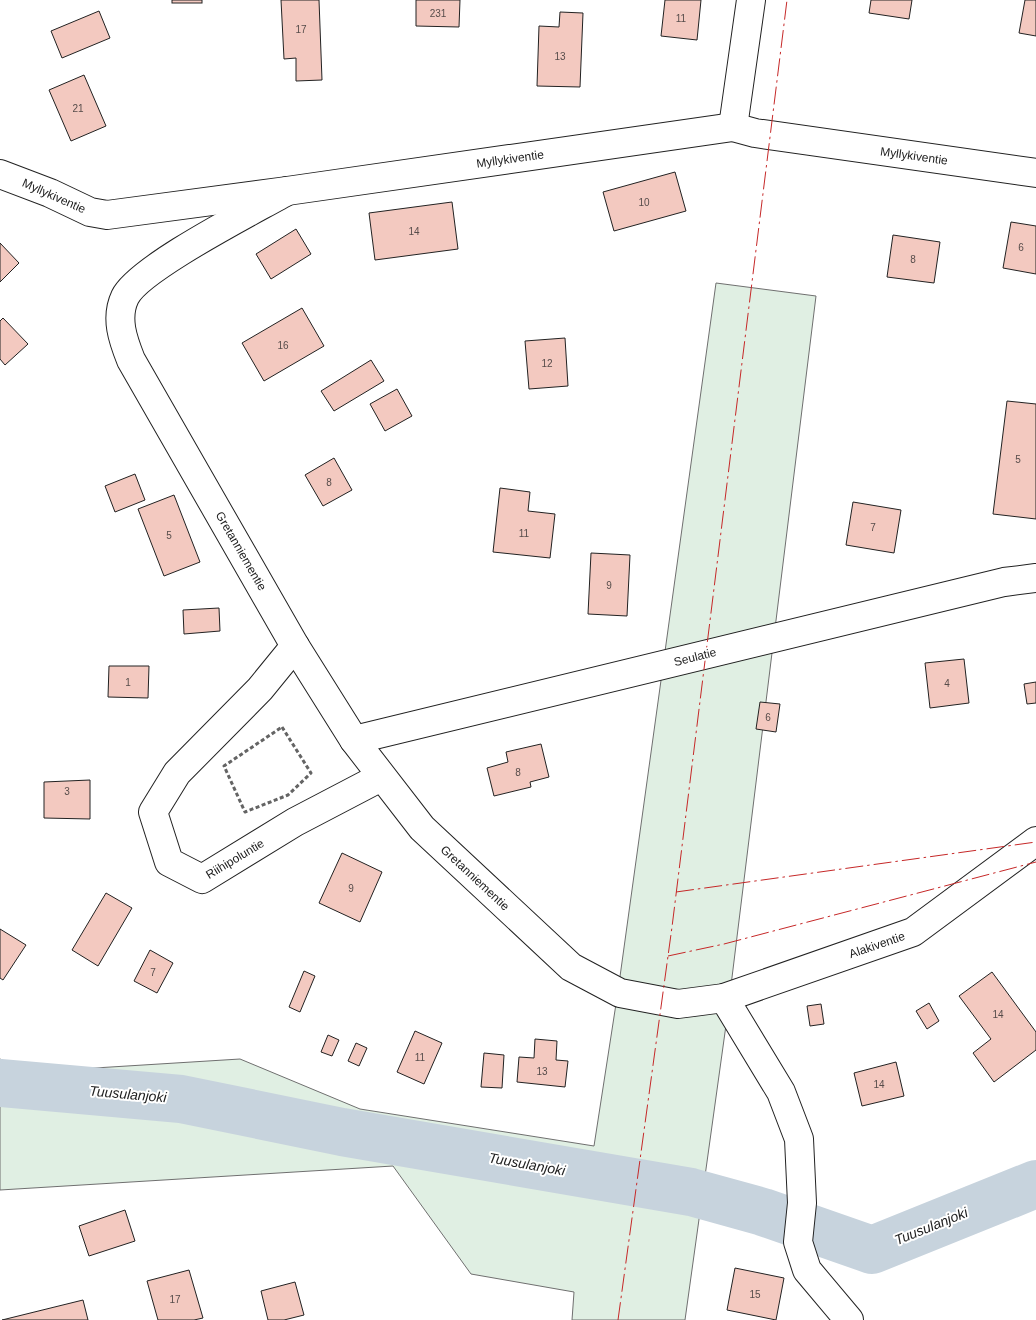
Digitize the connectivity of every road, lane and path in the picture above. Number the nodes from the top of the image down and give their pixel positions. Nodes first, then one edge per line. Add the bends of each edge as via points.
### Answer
1 (751, 0) edge
2 (733, 127) junction
3 (0, 174) edge
4 (1036, 174) edge
5 (287, 191) junction
6 (121, 337) joint
7 (1036, 578) edge
8 (295, 646) junction
9 (354, 740) junction
10 (381, 777) junction
11 (288, 795) joint
12 (1036, 840) edge
13 (724, 998) junction
14 (849, 1320) edge

1 - 2 street
2 - 4 street, Myllykiventie via 755,133
2 - 5 street, Myllykiventie
3 - 5 street, Myllykiventie via 90,212 107,215
5 - 6 street, Myllykiventie via 157,266 136,283 125,297 120,317
6 - 8 street, Gretanniementie via 131,360
7 - 9 street, Seulatie via 1004,582
8 - 9 street, Gretanniementie
8 - 10 street, Riihipoluntie via 260,689 178,773 153,812 168,862 202,879 295,822
9 - 10 street, Gretanniementie
10 - 13 street, Gretanniementie via 422,828 571,967 620,993 678,1004
11 - 11 path via 311,773 282,727 224,766 245,812
12 - 13 street, Alakiventie via 913,932
13 - 14 street via 784,1100 799,1140 802,1203 798,1242 807,1270

